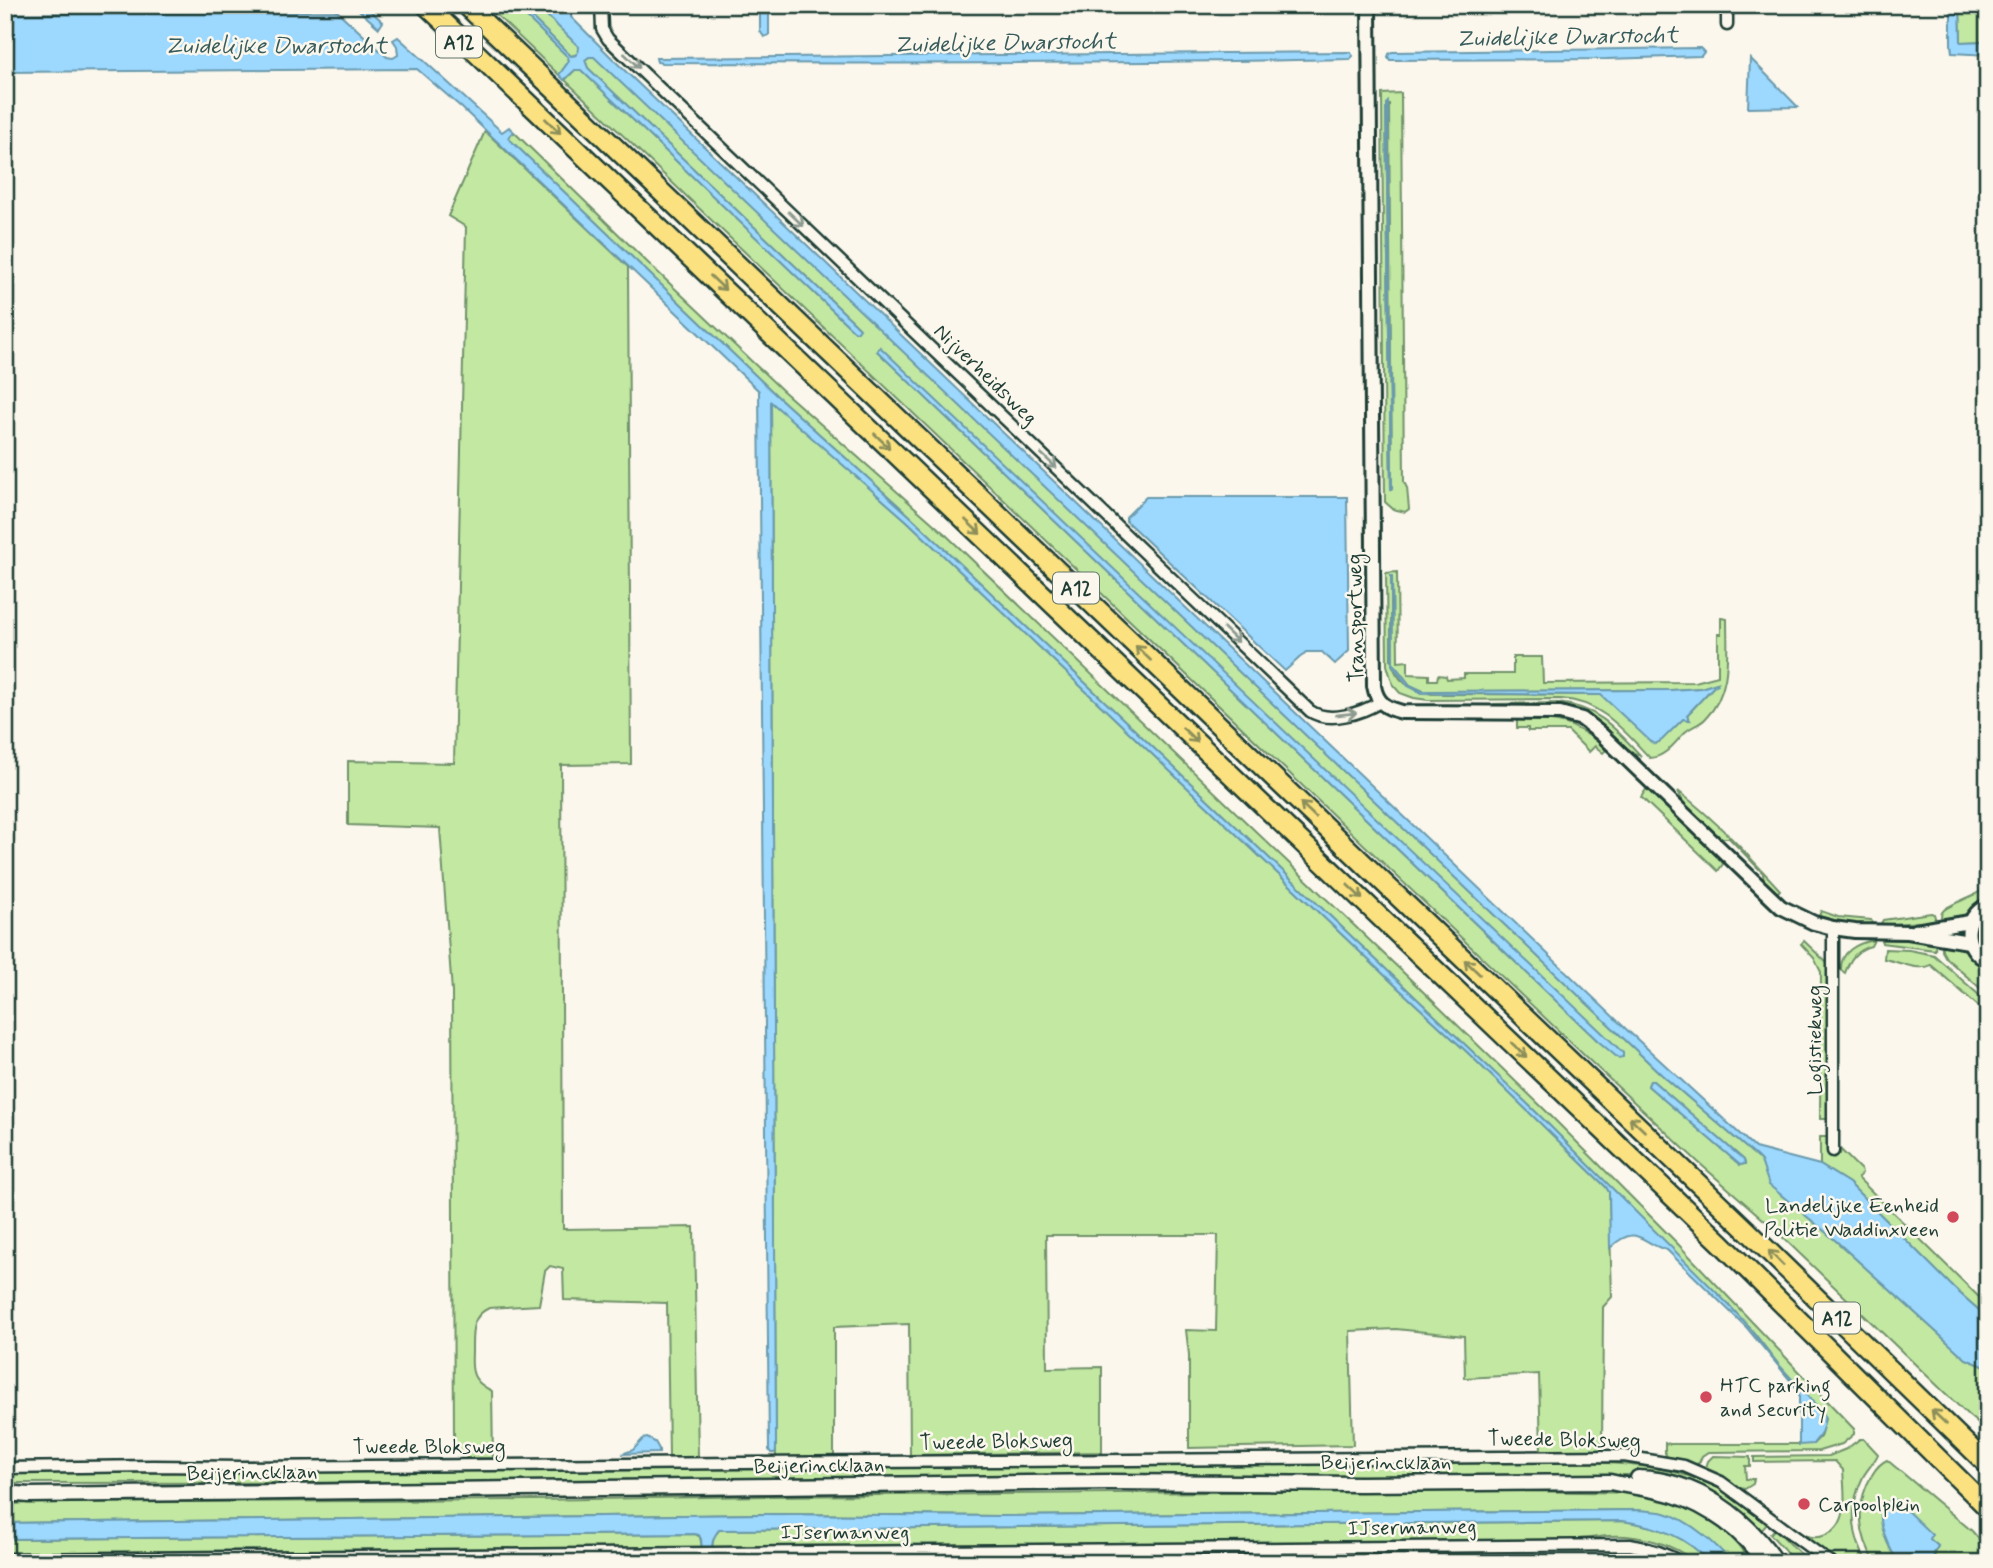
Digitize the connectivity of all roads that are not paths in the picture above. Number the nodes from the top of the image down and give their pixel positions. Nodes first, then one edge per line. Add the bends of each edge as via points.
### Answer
1 (415, 5) edge
2 (426, 5) edge
3 (466, 5) edge
4 (601, 5) edge
5 (1369, 5) edge
6 (1727, 5) edge
7 (1727, 25) dead end
8 (504, 79) junction
9 (1380, 702) junction
10 (1988, 905) edge
11 (1970, 922) junction
12 (1833, 928) junction
13 (1908, 932) junction
14 (1969, 942) junction
15 (1988, 961) edge
16 (1833, 1151) dead end
17 (1988, 1465) edge
18 (5, 1468) edge
19 (1609, 1482) junction
20 (5, 1493) edge
21 (29, 1495) junction
22 (5, 1499) edge
23 (1985, 1505) edge
24 (5, 1559) edge
25 (373, 1559) edge
26 (1682, 1563) edge
27 (1765, 1563) edge
28 (1777, 1563) edge
29 (1831, 1563) edge

1 - 8 highway, A12
2 - 8 highway, A12
17 -> 3 highway, A12
4 -> 9 street, Nijverheidsweg via 602,29 608,39 1310,711 1350,715
5 - 9 street, Transportweg via 1374,686
6 - 7 street
8 -> 23 highway, A12 via 1720,1242
9 - 12 street, Transportweg via 1402,712 1560,713 1582,719 1781,907
10 - 11 street
11 - 13 street, Transportweg
11 - 14 street
12 - 13 street, Transportweg
12 - 16 street, Logistiekweg
13 - 14 street, Transportweg
14 - 15 street via 1974,952
18 - 29 street, Tweede Bloksweg via 1624,1456 1684,1466 1721,1482
19 - 21 main road, Beijerincklaan via 1108,1482
19 - 27 main road, Beijerincklaan via 1676,1495 1704,1508 1751,1544
19 - 28 main road, Beijerincklaan via 1622,1478 1671,1482 1703,1495 1741,1521
20 - 21 main road, Beijerincklaan
21 - 22 main road, Beijerincklaan
24 - 25 street, IJsermanweg
25 - 26 street, IJsermanweg via 1630,1545 1668,1554

